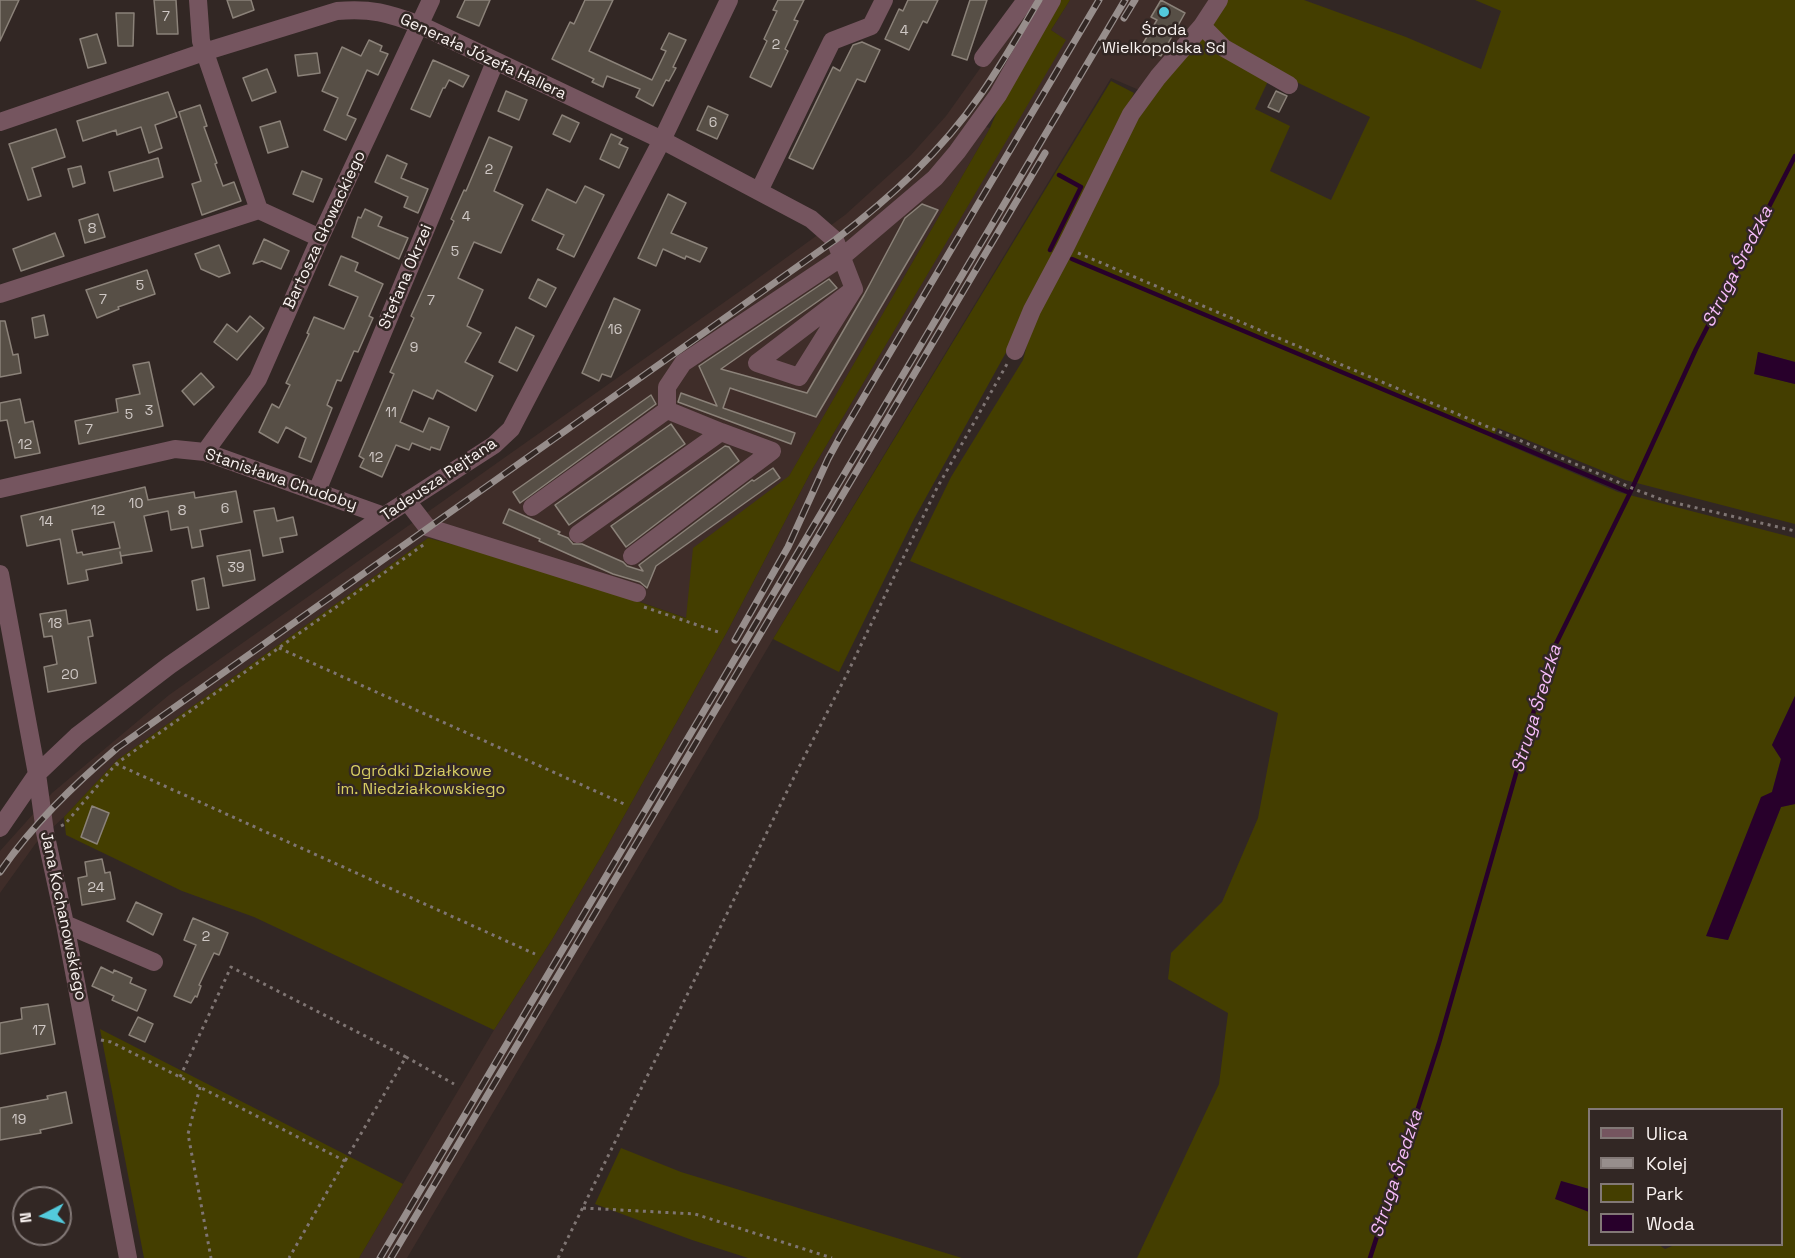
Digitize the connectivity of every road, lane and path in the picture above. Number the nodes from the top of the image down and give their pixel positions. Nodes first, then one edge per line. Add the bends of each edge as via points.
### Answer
1 (198, 0) edge
2 (431, 0) edge
3 (729, 0) edge
4 (884, 0) edge
5 (1026, 0) edge
6 (1052, 0) edge
7 (1219, 0) edge
8 (335, 6) edge
9 (420, 25) junction
10 (1203, 26) junction
11 (204, 52) junction
12 (983, 58) dead end
13 (495, 62) junction
14 (1289, 85) dead end
15 (0, 122) edge
16 (662, 140) junction
17 (759, 191) junction
18 (259, 210) junction
19 (320, 238) junction
20 (1065, 248) junction
21 (842, 257) junction
22 (854, 289) junction
23 (0, 294) edge
24 (1015, 351) joint
25 (666, 410) junction
26 (721, 432) junction
27 (205, 452) junction
28 (0, 489) edge
29 (317, 491) junction
30 (407, 501) junction
31 (532, 507) dead end
32 (384, 516) junction
33 (427, 526) junction
34 (1795, 531) edge
35 (578, 534) dead end
36 (632, 556) dead end
37 (0, 574) edge
38 (637, 593) dead end
39 (279, 648) junction
40 (117, 764) junction
41 (37, 774) junction
42 (624, 804) dead end
43 (0, 828) edge
44 (45, 832) junction
45 (65, 924) junction
46 (535, 954) dead end
47 (154, 962) dead end
48 (102, 1040) dead end
49 (406, 1058) junction
50 (180, 1077) junction
51 (454, 1084) dead end
52 (200, 1087) junction
53 (345, 1161) junction
54 (583, 1208) junction
55 (128, 1258) edge
56 (211, 1258) edge
57 (289, 1258) edge
58 (558, 1258) edge
59 (832, 1258) edge

1 - 11 street
2 - 9 street, Bartosza Głowackiego
3 - 16 street, Tadeusza Rejtana
4 - 17 street via 871,26 832,41
5 - 12 street
6 - 21 street via 998,95 957,152 935,178
7 - 10 street
8 - 9 street, Generała Józefa Hallera via 381,11
8 - 11 street, Generała Józefa Hallera
9 - 13 street, Generała Józefa Hallera
9 - 19 street, Bartosza Głowackiego
10 - 14 street via 1224,48
10 - 20 street via 1131,114
11 - 15 street, Generała Józefa Hallera
11 - 18 street
13 - 16 street, Generała Józefa Hallera
13 - 29 street, Stefana Okrzei
16 - 17 street, Generała Józefa Hallera
16 - 30 street, Tadeusza Rejtana via 511,429 494,446
17 - 21 street, Generała Józefa Hallera via 811,219 835,240
18 - 19 street
18 - 23 street
19 - 27 street, Bartosza Głowackiego via 258,379
20 - 24 street
20 - 34 path via 1639,491
21 - 22 street, Generała Józefa Hallera
21 - 25 street via 683,363 667,387
22 - 22 street via 765,357 756,363 799,377
24 - 54 path via 937,488
25 - 26 street
25 - 31 street
26 - 35 street
26 - 36 street via 772,451
27 - 28 street, Stanisława Chudoby via 176,449
27 - 29 street, Stanisława Chudoby
29 - 32 street, Stanisława Chudoby
30 - 32 street, Tadeusza Rejtana
30 - 33 street
32 - 41 street, Tadeusza Rejtana via 170,665 77,736
33 - 38 street
33 - 39 path via 428,542
37 - 41 street, Jana Kochanowskiego
39 - 40 path
39 - 42 path
40 - 44 path via 65,824
40 - 46 path
41 - 43 street, Tadeusza Rejtana
41 - 44 street, Jana Kochanowskiego
44 - 45 street, Jana Kochanowskiego
45 - 47 street
45 - 55 street, Jana Kochanowskiego
48 - 50 path
49 - 50 path via 231,967
49 - 51 path
49 - 53 path
50 - 52 path
52 - 53 path
52 - 56 path via 188,1134
53 - 57 path
54 - 58 path
54 - 59 path via 695,1214

